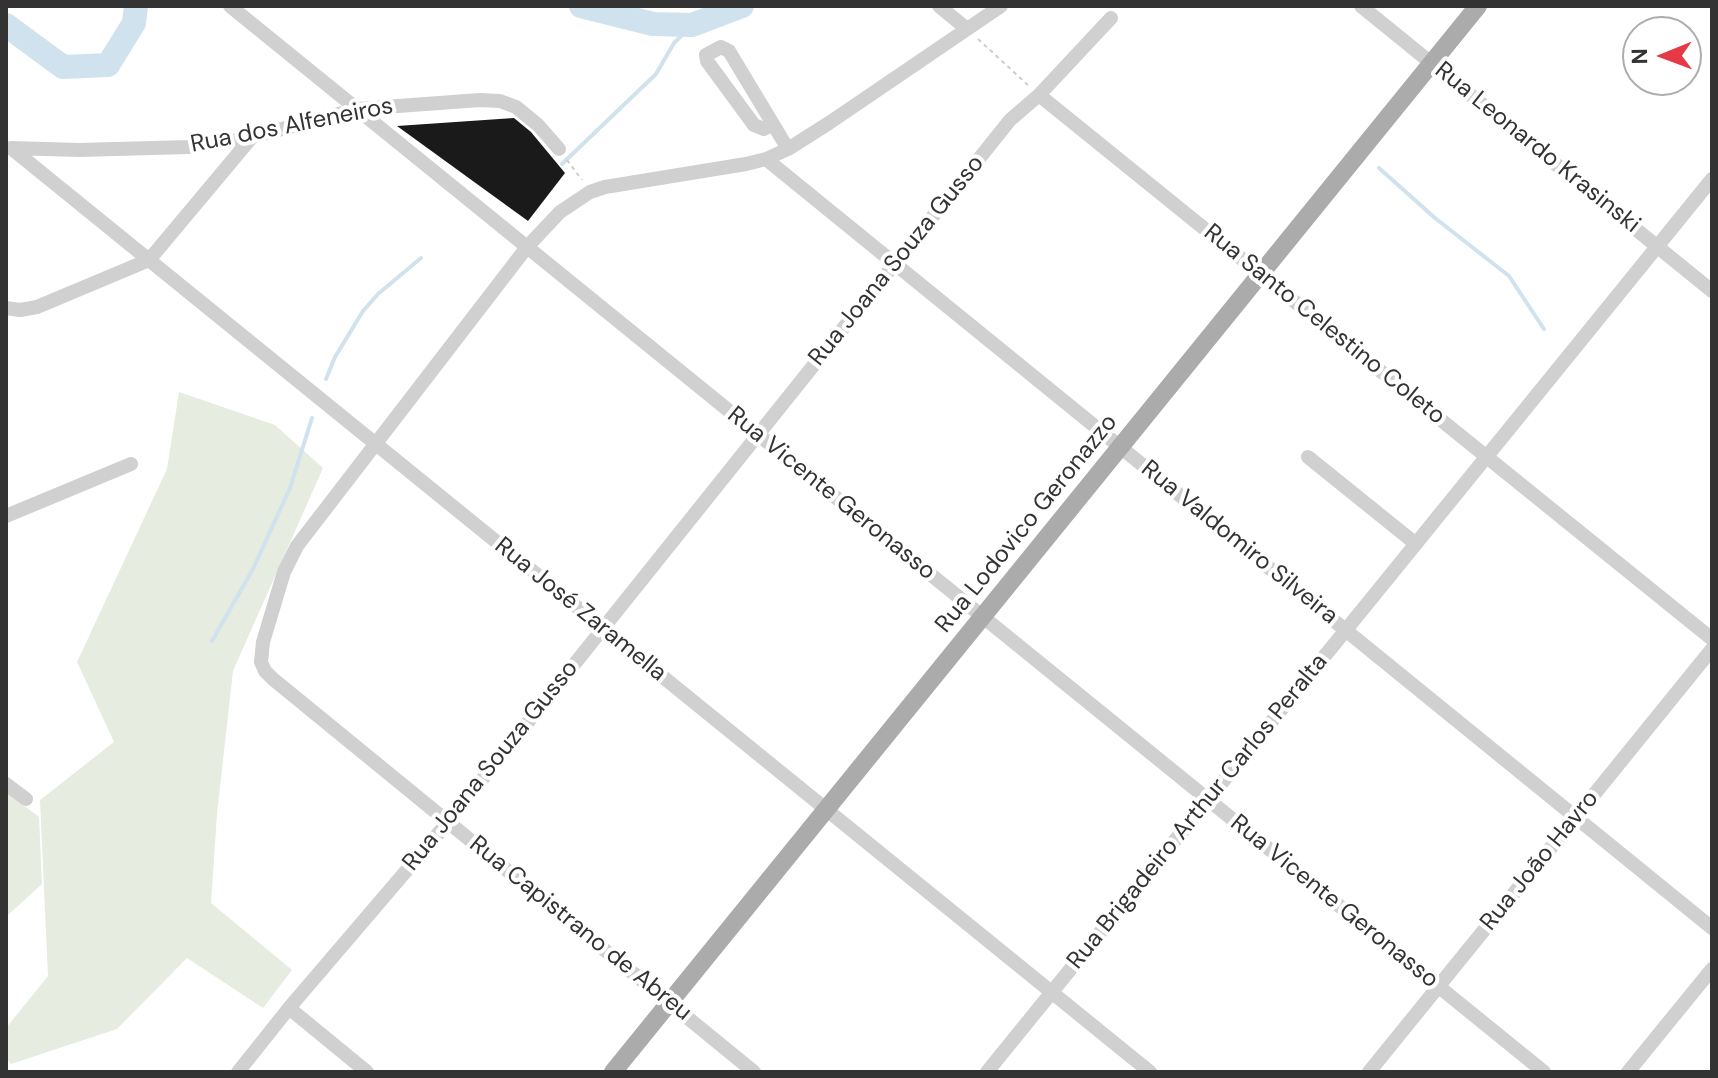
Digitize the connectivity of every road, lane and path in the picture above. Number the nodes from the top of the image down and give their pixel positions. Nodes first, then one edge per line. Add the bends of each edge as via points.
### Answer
1 (230, 6) edge
2 (939, 6) edge
3 (1001, 6) edge
4 (1361, 6) edge
5 (1478, 6) edge
6 (1111, 18) dead end
7 (967, 29) junction
8 (1432, 63) junction
9 (1039, 95) junction
10 (357, 109) junction
11 (773, 124) junction
12 (252, 137) junction
13 (8, 148) edge
14 (559, 149) dead end
15 (788, 149) junction
16 (766, 159) junction
17 (1712, 179) edge
18 (1657, 246) junction
19 (527, 247) junction
20 (149, 260) junction
21 (895, 264) junction
22 (1261, 274) junction
23 (1712, 291) edge
24 (6, 308) edge
25 (758, 435) junction
26 (375, 444) junction
27 (1120, 447) junction
28 (1308, 457) dead end
29 (1487, 457) junction
30 (131, 464) dead end
31 (6, 516) edge
32 (1416, 544) junction
33 (982, 617) junction
34 (603, 629) junction
35 (1346, 630) junction
36 (1712, 639) edge
37 (1712, 649) edge
38 (6, 784) edge
39 (26, 799) dead end
40 (1208, 800) junction
41 (826, 809) junction
42 (1576, 817) junction
43 (448, 822) junction
44 (1712, 928) edge
45 (1712, 969) edge
46 (1438, 986) junction
47 (1052, 993) junction
48 (669, 1003) junction
49 (289, 1008) junction
50 (238, 1072) edge
51 (367, 1072) edge
52 (613, 1072) edge
53 (754, 1072) edge
54 (987, 1072) edge
55 (1150, 1072) edge
56 (1369, 1072) edge
57 (1544, 1072) edge
58 (1628, 1072) edge

1 - 10 street, Rua Vicente Geronasso
2 - 7 street
3 - 7 street
4 - 8 street, Rua Leonardo Krasinski
5 - 8 main road, Rua Lodovico Geronazzo
6 - 9 street, Rua Joana Souza Gusso
7 - 9 path
7 - 15 street
8 - 18 street, Rua Leonardo Krasinski
8 - 22 main road, Rua Lodovico Geronazzo
9 - 21 street, Rua Joana Souza Gusso via 1010,120
9 - 22 street, Rua Santo Celestino Coleto
10 - 12 street, Rua dos Alfeneiros
10 - 14 street, Rua dos Alfeneiros via 500,101 527,115
10 - 19 street, Rua Vicente Geronasso
11 - 11 street via 764,129 754,125 706,55 721,47 729,51
11 - 15 street
12 - 13 street, Rua dos Alfeneiros via 189,147
12 - 20 street
13 - 20 street, Rua José Zaramella
15 - 16 street
16 - 19 street via 590,192 560,212
16 - 21 street, Rua Valdomiro Silveira
17 - 18 street, Rua Brigadeiro Arthur Carlos Peralta
18 - 23 street, Rua Leonardo Krasinski
18 - 29 street, Rua Brigadeiro Arthur Carlos Peralta
19 - 25 street, Rua Vicente Geronasso
19 - 26 street
20 - 24 street via 37,307
20 - 26 street, Rua José Zaramella
21 - 25 street, Rua Joana Souza Gusso
21 - 27 street, Rua Valdomiro Silveira
22 - 27 main road, Rua Lodovico Geronazzo
22 - 29 street, Rua Santo Celestino Coleto
25 - 33 street, Rua Vicente Geronasso
25 - 34 street, Rua Joana Souza Gusso
26 - 34 street, Rua José Zaramella
26 - 43 street, Rua Capistrano de Abreu via 289,559 261,662 273,679
27 - 33 main road, Rua Lodovico Geronazzo
27 - 35 street, Rua Valdomiro Silveira
28 - 32 street
29 - 32 street, Rua Brigadeiro Arthur Carlos Peralta
29 - 36 street, Rua Santo Celestino Coleto
30 - 31 street
32 - 35 street, Rua Brigadeiro Arthur Carlos Peralta
33 - 40 street, Rua Vicente Geronasso
33 - 41 main road, Rua Lodovico Geronazzo
34 - 41 street, Rua José Zaramella
34 - 43 street, Rua Joana Souza Gusso
35 - 40 street, Rua Brigadeiro Arthur Carlos Peralta
35 - 42 street, Rua Valdomiro Silveira
37 - 42 street, Rua João Havro
38 - 39 street
40 - 46 street, Rua Vicente Geronasso
40 - 47 street, Rua Brigadeiro Arthur Carlos Peralta
41 - 47 street, Rua José Zaramella
41 - 48 main road, Rua Lodovico Geronazzo
42 - 44 street, Rua Valdomiro Silveira
42 - 46 street, Rua João Havro
43 - 48 street, Rua Capistrano de Abreu
43 - 49 street, Rua Joana Souza Gusso
45 - 58 street
46 - 56 street, Rua João Havro
46 - 57 street, Rua Vicente Geronasso
47 - 54 street, Rua Brigadeiro Arthur Carlos Peralta
47 - 55 street, Rua José Zaramella
48 - 52 main road, Rua Lodovico Geronazzo
48 - 53 street, Rua Capistrano de Abreu
49 - 50 street, Rua Joana Souza Gusso
49 - 51 street

